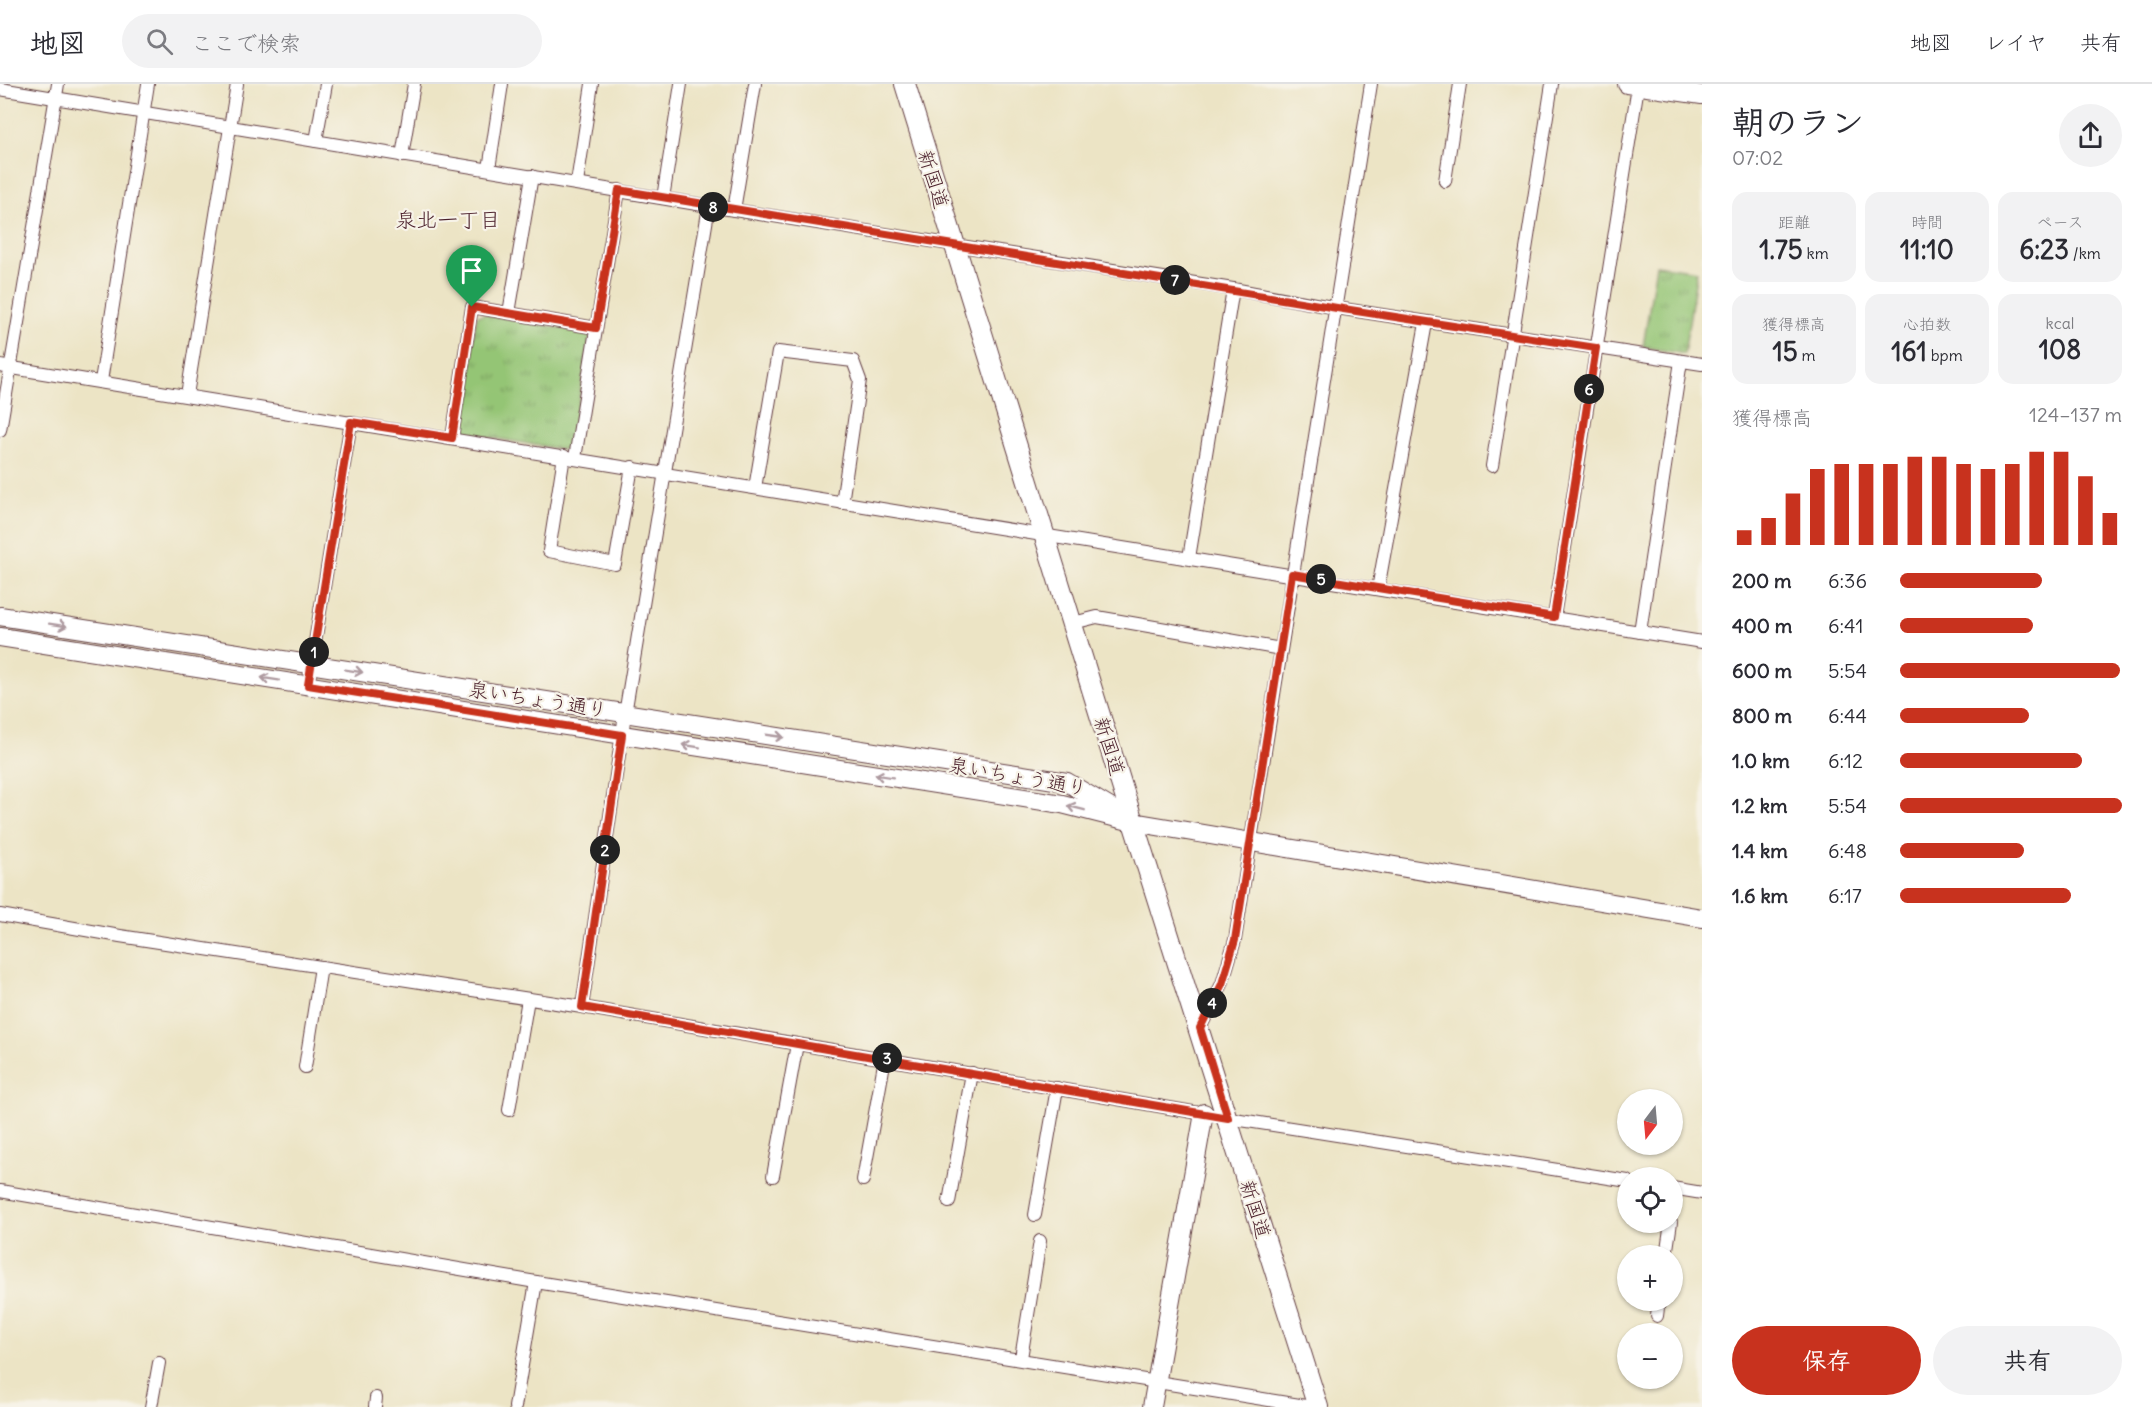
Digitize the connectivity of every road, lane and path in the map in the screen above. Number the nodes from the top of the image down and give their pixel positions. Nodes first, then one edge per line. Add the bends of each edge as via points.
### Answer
1 (58, 84) edge
2 (148, 84) edge
3 (237, 84) edge
4 (326, 84) edge
5 (414, 84) edge
6 (502, 84) edge
7 (592, 84) edge
8 (681, 84) edge
9 (755, 84) edge
10 (904, 84) edge
11 (1371, 84) edge
12 (1460, 84) edge
13 (1552, 84) edge
14 (1632, 85) edge
15 (1680, 88) edge
16 (0, 89) edge
17 (1702, 95) edge
18 (56, 98) junction
19 (143, 114) junction
20 (229, 128) junction
21 (316, 141) junction
22 (402, 156) junction
23 (489, 169) junction
24 (532, 176) junction
25 (1445, 181) dead end
26 (577, 183) junction
27 (619, 190) junction
28 (663, 198) junction
29 (709, 206) junction
30 (734, 210) junction
31 (954, 244) junction
32 (1233, 289) junction
33 (1337, 308) junction
34 (509, 313) junction
35 (1426, 322) junction
36 (596, 328) junction
37 (1511, 335) junction
38 (1596, 348) junction
39 (1681, 361) junction
40 (1702, 364) edge
41 (5, 367) edge
42 (101, 381) junction
43 (187, 395) junction
44 (351, 422) junction
45 (0, 430) edge
46 (452, 438) junction
47 (570, 457) junction
48 (1492, 466) dead end
49 (632, 467) junction
50 (664, 473) junction
51 (755, 488) junction
52 (842, 502) junction
53 (1047, 537) junction
54 (1189, 558) junction
55 (1292, 574) junction
56 (1378, 589) junction
57 (0, 616) edge
58 (1554, 617) junction
59 (1073, 623) junction
60 (1640, 632) junction
61 (0, 637) edge
62 (1702, 642) edge
63 (1281, 649) junction
64 (312, 664) junction
65 (308, 685) junction
66 (625, 714) junction
67 (622, 735) junction
68 (1133, 822) junction
69 (1252, 843) junction
70 (0, 915) edge
71 (1702, 918) edge
72 (321, 967) junction
73 (528, 999) junction
74 (582, 1007) junction
75 (1200, 1028) junction
76 (797, 1044) junction
77 (885, 1058) junction
78 (305, 1067) dead end
79 (972, 1073) junction
80 (1057, 1088) junction
81 (509, 1110) dead end
82 (1204, 1113) junction
83 (1228, 1118) junction
84 (773, 1176) dead end
85 (1617, 1179) edge
86 (863, 1180) dead end
87 (0, 1191) edge
88 (1683, 1191) edge
89 (1702, 1194) edge
90 (949, 1202) dead end
91 (1035, 1215) dead end
92 (1040, 1241) dead end
93 (536, 1282) junction
94 (1658, 1311) edge
95 (1657, 1316) dead end
96 (1021, 1359) junction
97 (159, 1363) dead end
98 (1156, 1380) junction
99 (151, 1407) edge
100 (515, 1407) edge
101 (1152, 1407) edge
102 (1312, 1407) edge
103 (1318, 1407) edge

1 - 18 street
2 - 19 street
3 - 20 street
4 - 21 street
5 - 22 street
6 - 23 street
7 - 26 street
8 - 28 street
9 - 30 street
10 - 31 main road, 新国道
11 - 33 street
12 - 25 street
13 - 37 street
14 - 15 main road
14 - 38 street
15 - 17 main road
16 - 18 street
18 - 19 street
18 - 41 street
19 - 20 street
19 - 42 street
20 - 21 street
20 - 43 street
21 - 22 street
22 - 23 street
23 - 24 street
24 - 26 street
24 - 34 street
26 - 27 street
27 - 28 street
27 - 36 street
28 - 29 street
29 - 30 street
29 - 50 street
30 - 31 street
31 - 32 street
31 - 53 main road, 新国道
32 - 33 street
32 - 54 street
33 - 35 street
33 - 55 street
34 - 36 street
34 - 46 street via 472,307
35 - 37 street
35 - 56 street
36 - 47 street
37 - 38 street
37 - 48 street
38 - 39 street
38 - 58 street
39 - 40 street
39 - 60 street
41 - 42 street
41 - 45 street
42 - 43 street
43 - 44 street
44 - 46 street
44 - 64 street
46 - 47 street
47 - 49 street
47 - 49 street via 549,551 615,564
49 - 50 street
50 - 51 street
50 - 66 street
51 - 52 street
51 - 52 street via 778,352 853,361 860,380
52 - 53 street
53 - 54 street
53 - 59 main road, 新国道
54 - 55 street
55 - 56 street
55 - 63 street
56 - 58 street
57 -> 64 main road, 泉いちょう通り
58 - 60 street
59 - 63 street via 1097,617
59 - 68 main road, 新国道
60 - 62 street
65 -> 61 main road, 泉いちょう通り
63 - 69 street
64 - 65 street
64 -> 66 main road, 泉いちょう通り
65 - 67 main road, 泉いちょう通り
66 - 67 street
66 -> 68 main road, 泉いちょう通り via 1067,782
68 -> 67 main road, 泉いちょう通り via 1062,804
67 - 74 street
68 - 69 main road
68 - 75 main road, 新国道
69 - 71 main road
69 - 75 street via 1230,962
70 - 72 street
72 - 73 street
72 - 78 street
73 - 74 street
73 - 81 street
74 - 76 street
75 - 83 main road, 新国道
76 - 77 street
76 - 84 street
77 - 79 street
77 - 86 street
79 - 80 street
79 - 90 street
80 - 82 street
80 - 91 street
82 - 83 street
82 - 98 main road
83 - 85 street
83 - 103 main road, 新国道
87 - 93 street
88 - 89 street
92 - 96 street
93 - 96 street
93 - 100 street
94 - 95 street
96 - 98 street
97 - 99 street
98 - 101 main road
98 - 102 street

